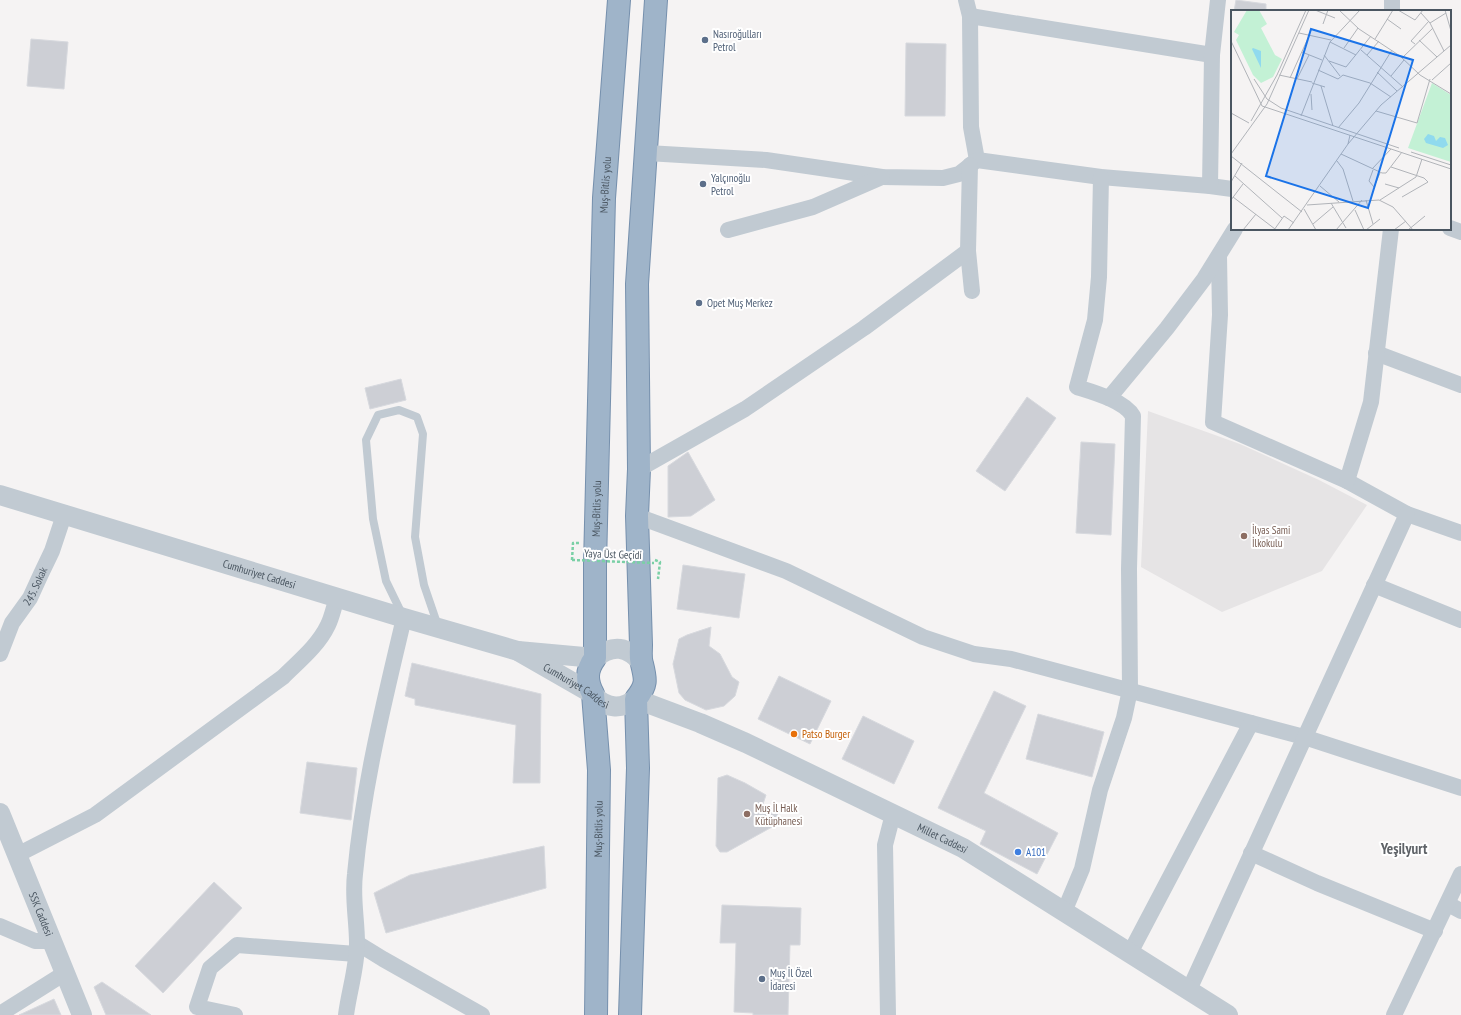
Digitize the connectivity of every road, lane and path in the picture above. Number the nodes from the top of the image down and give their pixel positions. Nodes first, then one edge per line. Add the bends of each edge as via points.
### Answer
1 (619, 0) edge
2 (656, 0) edge
3 (966, 0) edge
4 (1218, 0) edge
5 (970, 16) junction
6 (1212, 55) junction
7 (647, 153) junction
8 (974, 163) junction
9 (882, 177) junction
10 (1101, 177) junction
11 (1210, 186) junction
12 (1231, 189) edge
13 (1451, 228) edge
14 (728, 230) dead end
15 (1234, 230) edge
16 (1391, 230) edge
17 (1461, 232) edge
18 (968, 251) junction
19 (1219, 256) junction
20 (972, 291) dead end
21 (1376, 352) junction
22 (1461, 385) edge
23 (1109, 398) junction
24 (638, 469) junction
25 (1346, 480) junction
26 (0, 495) edge
27 (1407, 514) junction
28 (64, 515) junction
29 (637, 516) junction
30 (1461, 533) edge
31 (573, 543) dead end
32 (654, 563) dead end
33 (1374, 585) junction
34 (337, 598) junction
35 (404, 618) junction
36 (1461, 620) edge
37 (438, 627) junction
38 (518, 651) junction
39 (0, 654) edge
40 (595, 658) junction
41 (642, 663) junction
42 (1130, 690) junction
43 (593, 694) junction
44 (636, 699) junction
45 (1251, 723) junction
46 (1304, 737) junction
47 (1461, 788) edge
48 (0, 813) edge
49 (894, 814) junction
50 (1251, 853) junction
51 (17, 855) junction
52 (1461, 874) edge
53 (1454, 907) edge
54 (1064, 912) junction
55 (0, 926) edge
56 (1434, 931) junction
57 (52, 941) junction
58 (357, 948) junction
59 (1130, 953) junction
60 (65, 973) junction
61 (1189, 990) junction
62 (0, 1014) edge
63 (82, 1015) edge
64 (235, 1015) edge
65 (346, 1015) edge
66 (482, 1015) edge
67 (596, 1015) edge
68 (630, 1015) edge
69 (888, 1015) edge
70 (1228, 1015) edge
71 (1394, 1015) edge

1 - 40 highway, Muş-Bitlis yolu via 604,198
2 - 7 highway
3 - 5 street
4 - 6 street
5 - 6 street
5 - 8 street via 971,127
6 - 11 street
7 - 9 street via 766,160
7 - 24 highway via 637,284
8 - 9 street via 960,174 943,178
8 - 10 street
8 - 18 street
9 - 14 street via 813,207
10 - 11 street
10 - 23 street via 1099,277 1095,320 1077,387
11 - 12 street
13 - 17 street
15 - 19 street
16 - 21 street
18 - 20 street
18 - 24 street via 864,328 751,404
19 - 23 street via 1167,328
19 - 25 street via 1220,316 1213,422
21 - 22 street
21 - 25 street via 1371,402
23 - 42 street via 1130,411 1133,416 1129,569
24 - 29 highway
25 - 27 street
26 - 28 street, Cumhuriyet Caddesi
27 - 30 street
27 - 33 street
28 - 34 street, Cumhuriyet Caddesi
28 - 39 street, 245. Sokak via 42,574 30,598 12,623
29 - 41 highway
29 - 42 street via 786,571 924,638 974,654 1011,659
31 - 32 path, Yaya Üst Geçidi, bridge via 572,560
33 - 36 street
33 - 46 street
34 - 35 street, Cumhuriyet Caddesi
34 - 51 street via 329,624 321,637 282,677 95,815
35 - 37 street, Cumhuriyet Caddesi
35 - 37 lane via 386,581 373,519 366,440 378,415 399,410 417,417 423,434 415,537 424,585
35 - 58 street via 378,732 360,828 353,895
37 - 38 street, Cumhuriyet Caddesi
38 - 40 street, Cumhuriyet Caddesi
38 - 43 street, Cumhuriyet Caddesi
40 - 41 street, Cumhuriyet Caddesi via 603,652 617,649 635,655
40 - 43 highway, Muş-Bitlis yolu via 587,676
41 - 44 highway via 646,676 645,683
42 - 45 street
42 - 54 street via 1124,718 1100,790 1082,869
43 - 44 street, Cumhuriyet Caddesi via 605,705 613,707 625,705
43 - 67 highway, Muş-Bitlis yolu via 599,770
44 - 49 street, Millet Caddesi via 746,743
44 - 68 highway via 638,768
45 - 46 street
45 - 59 street
46 - 47 street
46 - 50 street
48 - 51 street, SSK Caddesi
49 - 54 street, Millet Caddesi via 963,848
49 - 69 street via 885,845
50 - 56 street
50 - 61 street
51 - 57 street, SSK Caddesi
52 - 53 street
53 - 56 street
54 - 59 street, Millet Caddesi
55 - 57 street via 35,941
56 - 71 street
57 - 60 street, SSK Caddesi
58 - 64 street via 237,945 210,968 197,1007
58 - 65 street
58 - 66 street via 383,959
59 - 61 street, Millet Caddesi
60 - 62 street
60 - 63 street, SSK Caddesi
61 - 70 street, Millet Caddesi

